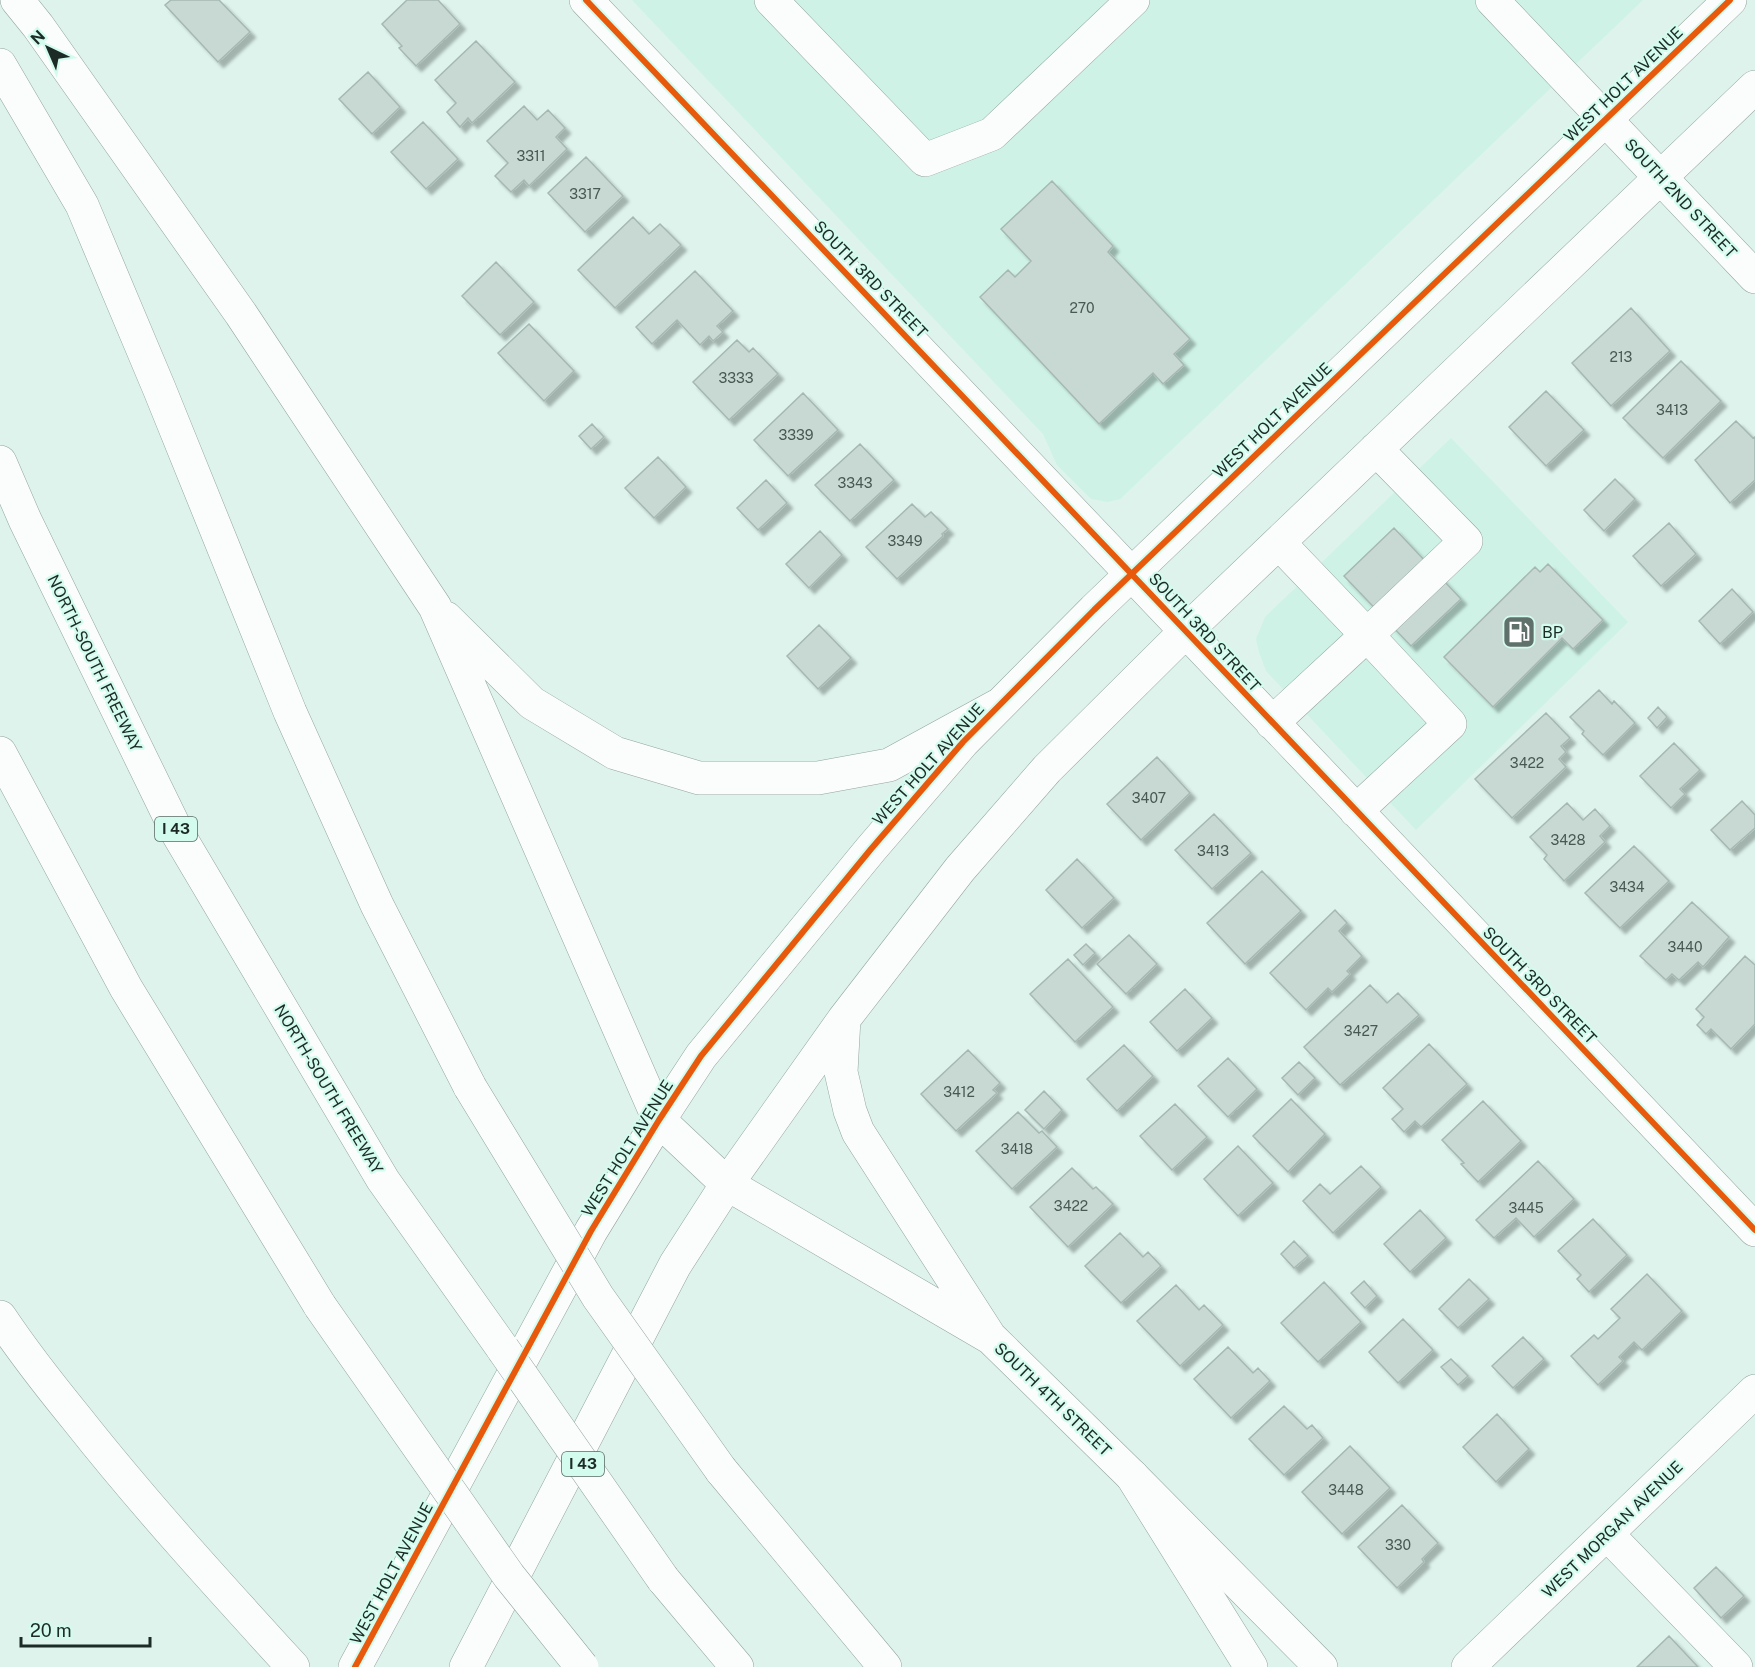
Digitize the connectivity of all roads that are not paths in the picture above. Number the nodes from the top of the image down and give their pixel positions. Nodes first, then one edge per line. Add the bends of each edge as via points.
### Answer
1 (17, 0) edge
2 (586, 0) edge
3 (771, 0) edge
4 (1132, 0) edge
5 (1492, 0) edge
6 (1730, 0) edge
7 (0, 65) edge
8 (1755, 87) edge
9 (1606, 119) junction
10 (1661, 177) junction
11 (1755, 277) edge
12 (1376, 449) junction
13 (0, 462) edge
14 (1279, 543) junction
15 (1132, 574) junction
16 (435, 607) junction
17 (1186, 631) junction
18 (1367, 634) junction
19 (998, 706) junction
20 (1272, 723) junction
21 (0, 753) edge
22 (1356, 811) junction
23 (844, 1019) junction
24 (659, 1120) junction
25 (727, 1184) junction
26 (1755, 1230) edge
27 (0, 1317) edge
28 (991, 1338) junction
29 (1755, 1391) edge
30 (1132, 1476) junction
31 (1608, 1534) junction
32 (293, 1667) edge
33 (355, 1667) edge
34 (466, 1667) edge
35 (582, 1667) edge
36 (737, 1667) edge
37 (885, 1667) edge
38 (1251, 1667) edge
39 (1321, 1667) edge
40 (1468, 1667) edge
41 (1736, 1667) edge

1 - 16 main road via 242,314
2 - 15 main road, SOUTH 3RD STREET
3 - 4 main road via 925,160 992,134
5 - 9 main road, SOUTH 2ND STREET
6 - 9 main road, WEST HOLT AVENUE
7 - 37 main road, bridge via 82,206 290,712 377,905 470,1087 598,1297 721,1470
8 - 10 main road
9 - 10 main road, SOUTH 2ND STREET
9 - 15 main road, WEST HOLT AVENUE
10 - 11 main road, SOUTH 2ND STREET
10 - 12 main road
12 - 14 main road
12 - 18 main road via 1466,541
13 - 36 main road, NORTH-SOUTH FREEWAY / I 43, bridge via 178,834 383,1180 663,1579
14 - 17 main road
14 - 18 main road
15 - 17 main road, SOUTH 3RD STREET
15 - 19 main road, WEST HOLT AVENUE
16 - 19 main road via 532,703 615,753 699,778 818,778 888,765
16 - 24 main road
17 - 20 main road, SOUTH 3RD STREET
17 - 23 main road via 1040,778 960,869
18 - 20 main road
18 - 22 main road via 1450,724
19 - 24 main road, WEST HOLT AVENUE via 878,840 752,993 701,1056
20 - 22 main road, SOUTH 3RD STREET
21 - 35 main road, bridge via 126,988 320,1306 509,1576
22 - 26 main road, SOUTH 3RD STREET
23 - 25 main road
23 - 28 main road via 841,1071 858,1132
24 - 25 main road, SOUTH 4TH STREET
24 - 33 main road, WEST HOLT AVENUE via 591,1231
25 - 28 main road, SOUTH 4TH STREET
25 - 34 main road via 675,1265
27 - 32 main road via 104,1453
28 - 30 main road, SOUTH 4TH STREET
29 - 31 main road, WEST MORGAN AVENUE
30 - 38 main road
30 - 39 main road, SOUTH 4TH STREET
31 - 40 main road, WEST MORGAN AVENUE
31 - 41 main road

